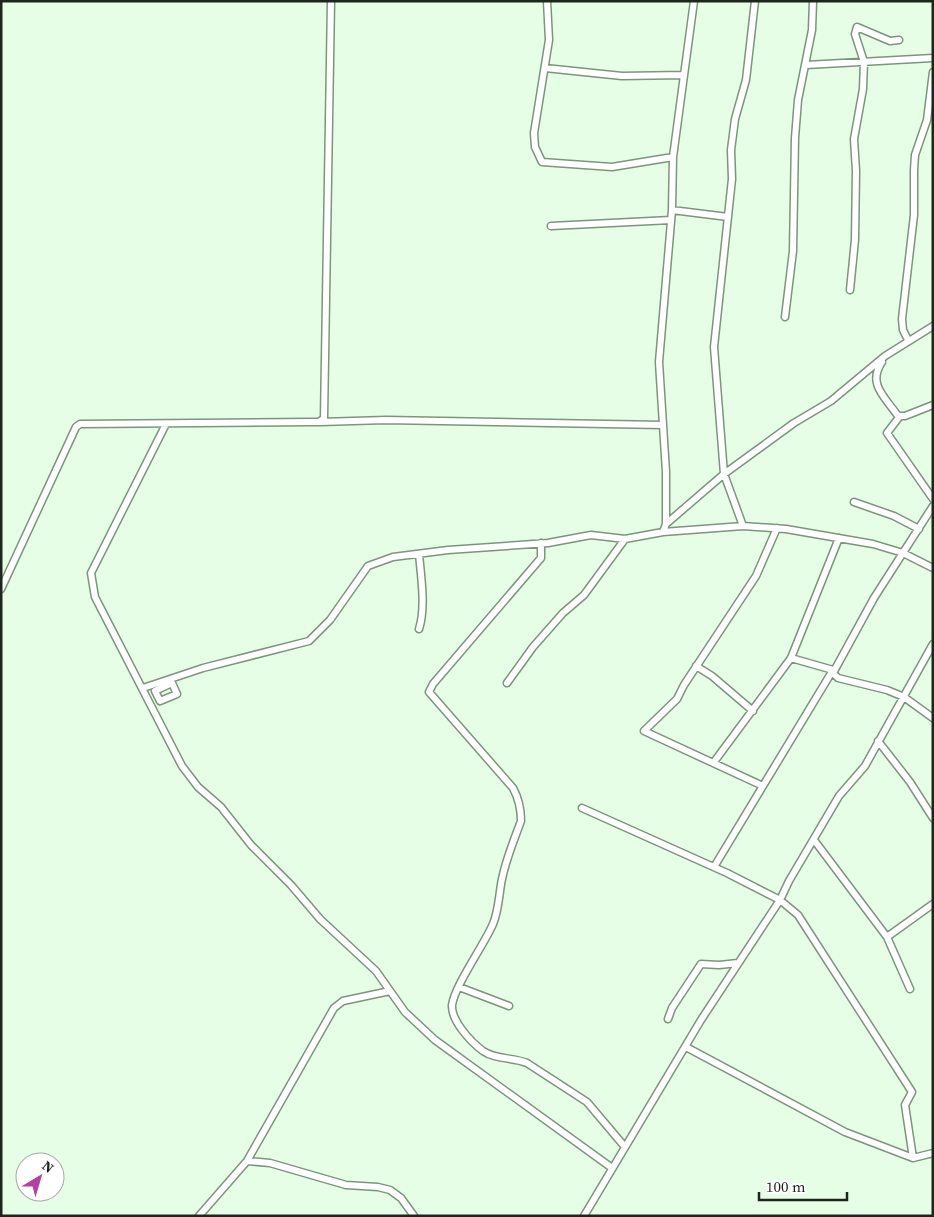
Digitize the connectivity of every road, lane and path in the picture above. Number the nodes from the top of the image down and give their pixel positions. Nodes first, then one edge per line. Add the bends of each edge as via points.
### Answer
1 (331, 1) edge
2 (547, 1) edge
3 (694, 1) edge
4 (755, 1) edge
5 (813, 1) edge
6 (899, 40) dead end
7 (933, 58) edge
8 (864, 62) junction
9 (806, 65) junction
10 (545, 68) junction
11 (933, 72) edge
12 (683, 75) junction
13 (672, 157) junction
14 (672, 210) junction
15 (728, 217) junction
16 (671, 220) junction
17 (551, 226) dead end
18 (850, 290) dead end
19 (785, 317) dead end
20 (933, 326) edge
21 (908, 340) junction
22 (888, 354) junction
23 (933, 405) edge
24 (900, 416) junction
25 (319, 422) junction
26 (166, 424) junction
27 (663, 424) junction
28 (724, 474) junction
29 (933, 500) edge
30 (854, 502) dead end
31 (933, 506) edge
32 (666, 524) junction
33 (743, 526) junction
34 (777, 528) junction
35 (919, 528) junction
36 (663, 532) junction
37 (839, 538) junction
38 (625, 539) junction
39 (541, 543) junction
40 (903, 553) junction
41 (419, 554) junction
42 (933, 568) edge
43 (1, 589) edge
44 (419, 629) dead end
45 (932, 651) edge
46 (792, 658) junction
47 (933, 661) edge
48 (924, 662) junction
49 (696, 666) junction
50 (833, 670) junction
51 (507, 682) dead end
52 (143, 688) junction
53 (904, 697) junction
54 (753, 711) junction
55 (933, 718) edge
56 (878, 741) junction
57 (714, 762) junction
58 (763, 786) junction
59 (582, 808) dead end
60 (933, 818) edge
61 (814, 840) junction
62 (714, 867) junction
63 (780, 900) junction
64 (933, 904) edge
65 (887, 937) junction
66 (738, 963) junction
67 (459, 987) junction
68 (910, 989) dead end
69 (390, 991) junction
70 (509, 1006) dead end
71 (668, 1019) dead end
72 (686, 1047) junction
73 (624, 1147) junction
74 (933, 1153) edge
75 (913, 1158) junction
76 (248, 1161) junction
77 (612, 1168) junction
78 (199, 1216) edge
79 (414, 1216) edge
80 (584, 1216) edge

1 - 25 street via 325,411
2 - 10 street via 549,40
3 - 12 street
4 - 15 street via 746,80 735,119
5 - 9 street
6 - 8 street via 890,41 857,27 855,34
7 - 8 street
8 - 9 street
8 - 18 street via 864,89 854,139 855,240
9 - 19 street via 798,100 793,251
10 - 12 street via 622,76
10 - 13 street via 534,133 534,147 542,162 612,167
11 - 21 street via 927,120 914,170 914,215 902,319
12 - 13 street
13 - 14 street
14 - 15 street
14 - 16 street
15 - 28 street via 714,347
16 - 17 street
16 - 27 street via 659,362
20 - 21 street
21 - 22 street
22 - 24 street via 875,373 875,381
22 - 28 street via 831,401 794,423
23 - 24 street
24 - 29 street via 886,434
25 - 26 street
25 - 27 street
26 - 43 street via 85,423 78,426
26 - 52 street via 91,573 95,597
27 - 32 street
28 - 32 street
28 - 33 street
30 - 35 street
31 - 35 street
32 - 36 street
33 - 34 street
33 - 36 street
34 - 37 street
34 - 49 street via 756,576
35 - 40 street
36 - 38 street
37 - 40 street
37 - 46 street
38 - 39 street via 591,536
38 - 51 street via 584,595 563,613
39 - 41 street
39 - 67 street via 541,558 433,684 430,692 513,788 521,812 494,922
40 - 42 street
40 - 50 street
41 - 44 street via 423,588
41 - 52 street via 393,557 368,566 330,620 309,641 203,668
45 - 48 street
46 - 50 street
46 - 54 street
47 - 48 street
48 - 53 street
49 - 54 street
49 - 57 street via 678,700 644,731
50 - 53 street via 838,678
50 - 58 street
52 - 69 street via 182,766 198,787 221,807 309,908 376,971
53 - 55 street
53 - 56 street
54 - 57 street
56 - 60 street
56 - 61 street via 865,766 840,796
57 - 58 street
58 - 62 street
59 - 62 street
61 - 63 street
61 - 65 street
62 - 63 street
63 - 66 street
63 - 75 street via 798,915 910,1088 912,1095 906,1105
64 - 65 street
65 - 68 street
66 - 71 street via 700,964
66 - 72 street
67 - 70 street
67 - 73 street via 452,1005 454,1015 461,1028 484,1052 527,1063 587,1102
69 - 76 street via 344,1001 334,1008
69 - 77 street via 405,1012 435,1040
72 - 73 street
72 - 75 street via 845,1132
73 - 77 street
74 - 75 street
76 - 78 street
76 - 79 street via 270,1163 346,1185 378,1186 401,1198
77 - 80 street

